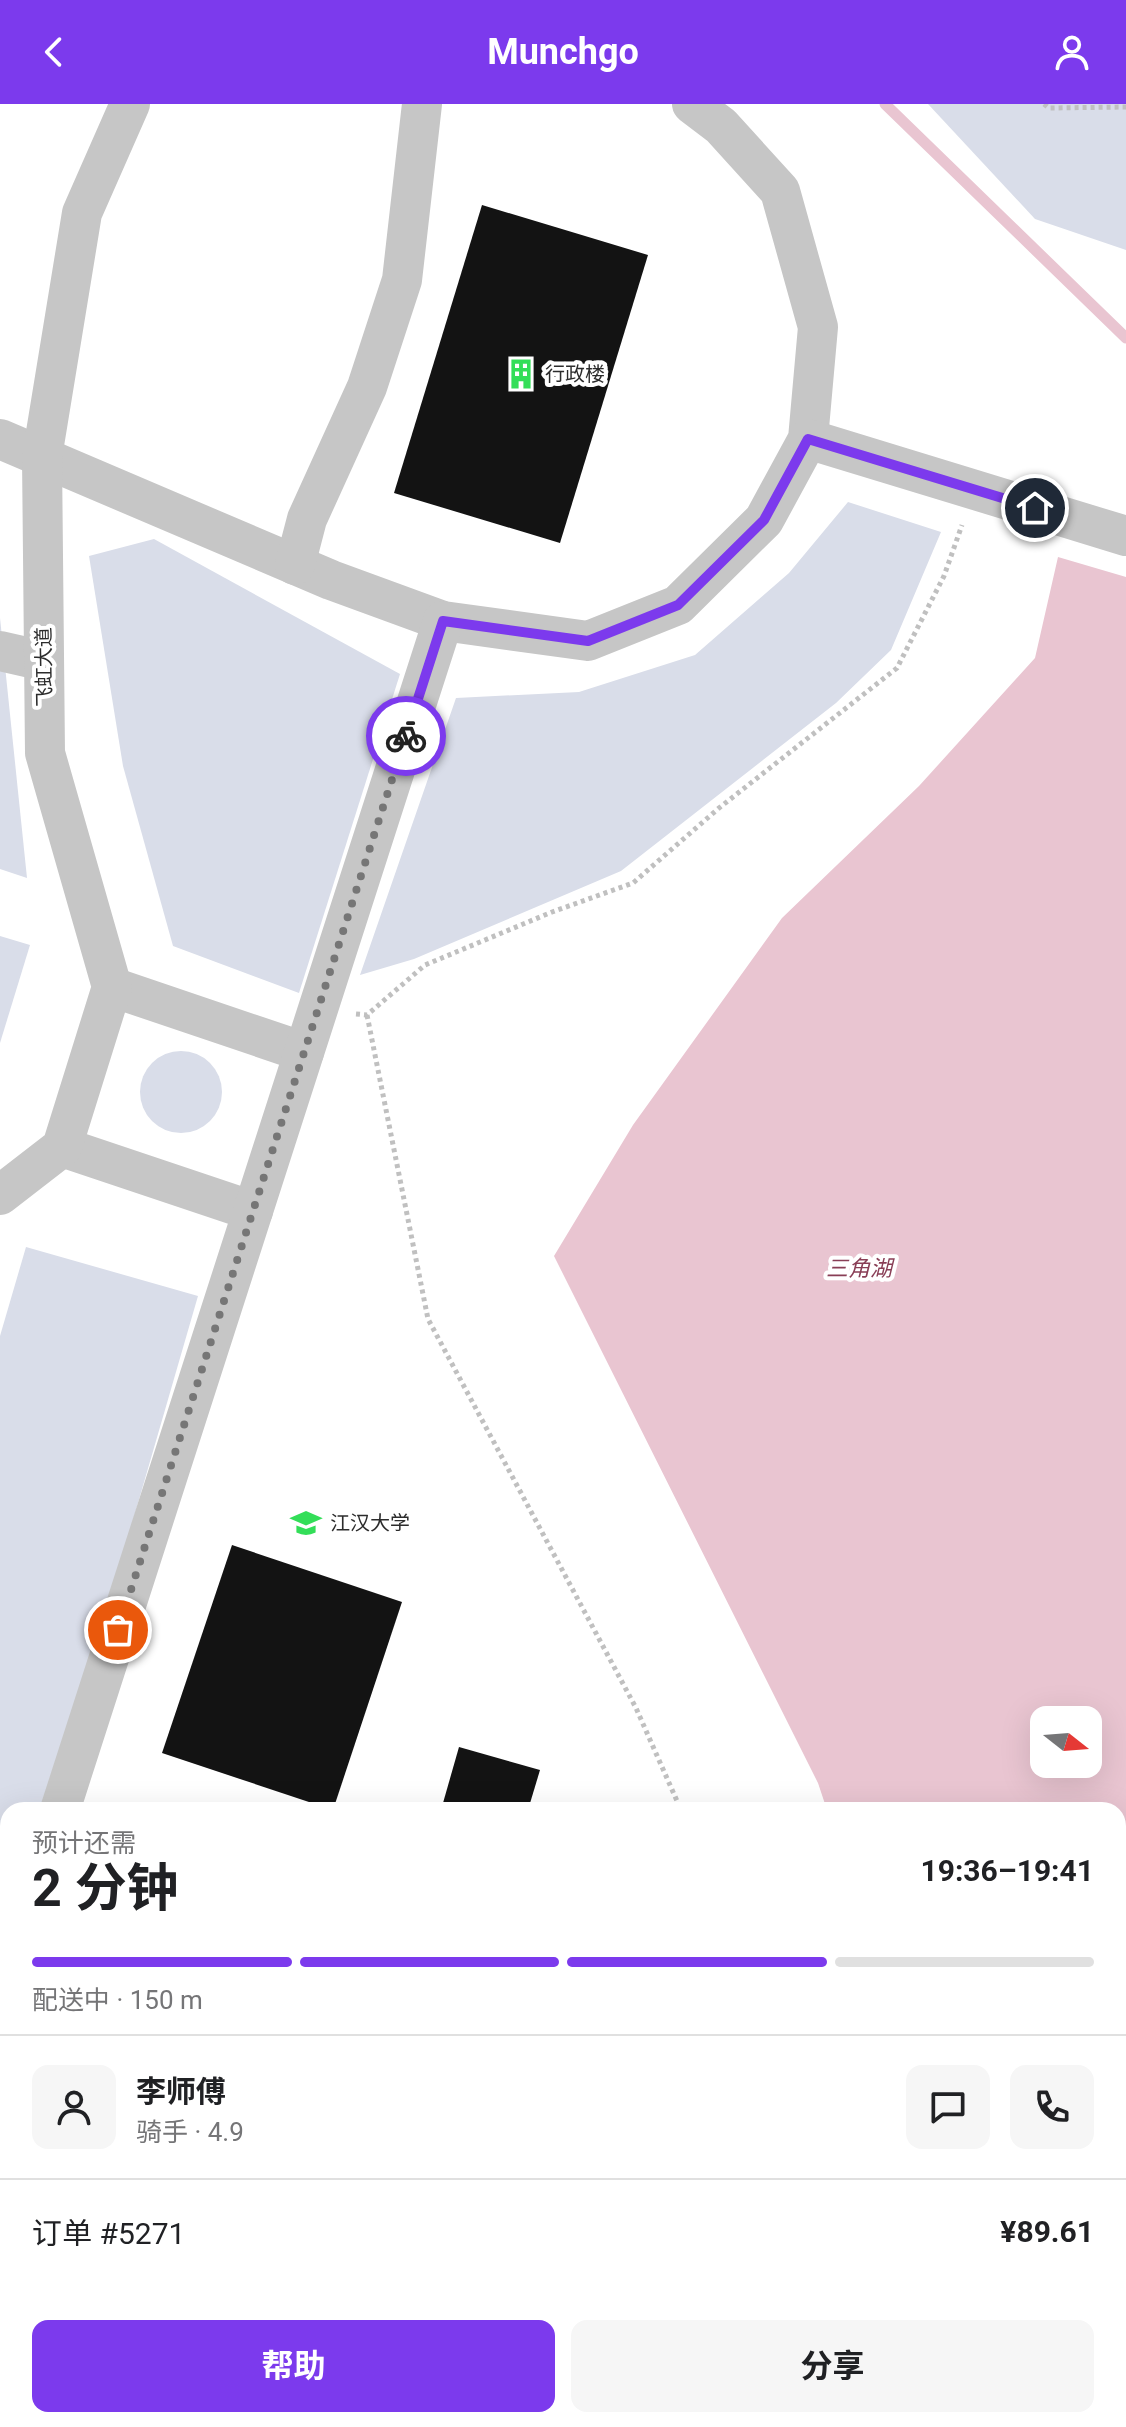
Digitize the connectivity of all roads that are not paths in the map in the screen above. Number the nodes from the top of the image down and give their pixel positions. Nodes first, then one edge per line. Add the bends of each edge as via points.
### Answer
1 (130, 104) edge
2 (422, 104) edge
3 (692, 104) edge
4 (0, 439) edge
5 (808, 439) junction
6 (42, 457) junction
7 (1126, 536) edge
8 (295, 565) junction
9 (443, 621) junction
10 (0, 651) edge
11 (44, 661) junction
12 (112, 987) junction
13 (304, 1052) junction
14 (62, 1147) junction
15 (0, 1195) edge
16 (253, 1211) junction
17 (63, 1802) edge

1 - 6 lane, 飞虹大道 via 82,213
2 - 8 lane via 402,280 367,387 307,519
3 - 5 lane via 721,126 780,191 818,327
4 - 6 lane
5 - 7 lane
5 - 9 lane via 764,520 678,605 588,641
6 - 8 lane
6 - 11 lane, 飞虹大道
8 - 9 lane
9 - 13 lane
10 - 11 lane
11 - 12 lane, 飞虹大道 via 45,753
12 - 13 lane
12 - 14 lane
13 - 16 lane
14 - 15 lane
14 - 16 lane
16 - 17 lane

